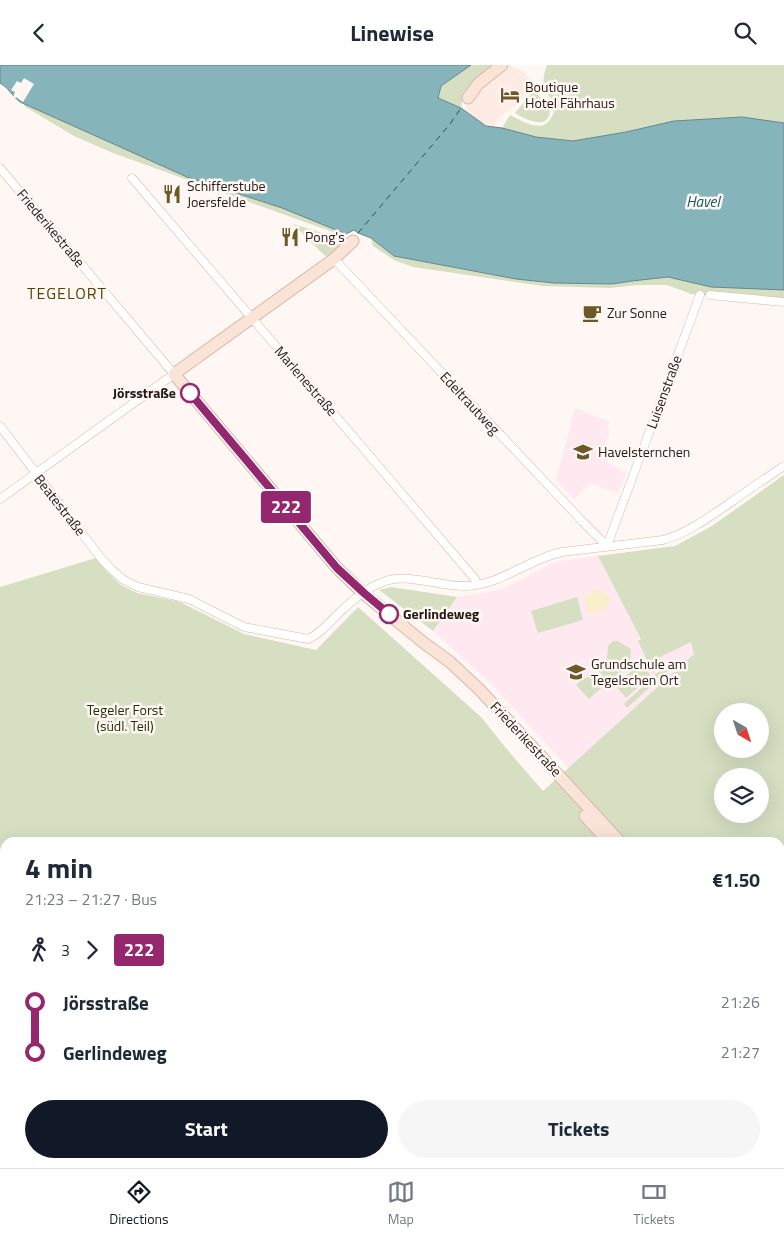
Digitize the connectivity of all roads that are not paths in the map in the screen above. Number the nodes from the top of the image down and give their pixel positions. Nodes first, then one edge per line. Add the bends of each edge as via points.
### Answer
1 (502, 65) edge
2 (468, 98) dead end
3 (0, 168) edge
4 (132, 178) dead end
5 (353, 241) dead end
6 (334, 259) junction
7 (700, 295) dead end
8 (710, 295) dead end
9 (784, 302) edge
10 (252, 318) junction
11 (174, 374) junction
12 (0, 426) edge
13 (784, 466) edge
14 (36, 473) junction
15 (0, 499) edge
16 (607, 546) junction
17 (476, 585) junction
18 (364, 593) junction
19 (424, 643) junction
20 (605, 837) edge
21 (615, 837) edge

1 - 2 street via 478,84
3 - 11 street, Friederikestraße
4 - 10 street, Marlenestraße
5 - 6 street
6 - 10 street
6 - 16 street, Edeltrautweg
7 - 16 street, Luisenstraße
8 - 9 street
10 - 11 street
10 - 17 street, Marlenestraße via 475,579
11 - 14 street
11 - 18 street, Friederikestraße via 337,568
12 - 14 street, Beatestraße
13 - 16 street via 689,530 663,540
14 - 15 street
14 - 18 street, Beatestraße via 100,557 124,580 138,587 189,599 244,627 308,639 318,635
16 - 17 street via 551,554 503,577
17 - 18 street via 451,586 401,579 378,584
18 - 19 street, Friederikestraße
19 - 20 street, Friederikestraße
19 - 21 street, Friederikestraße via 450,661 480,690

